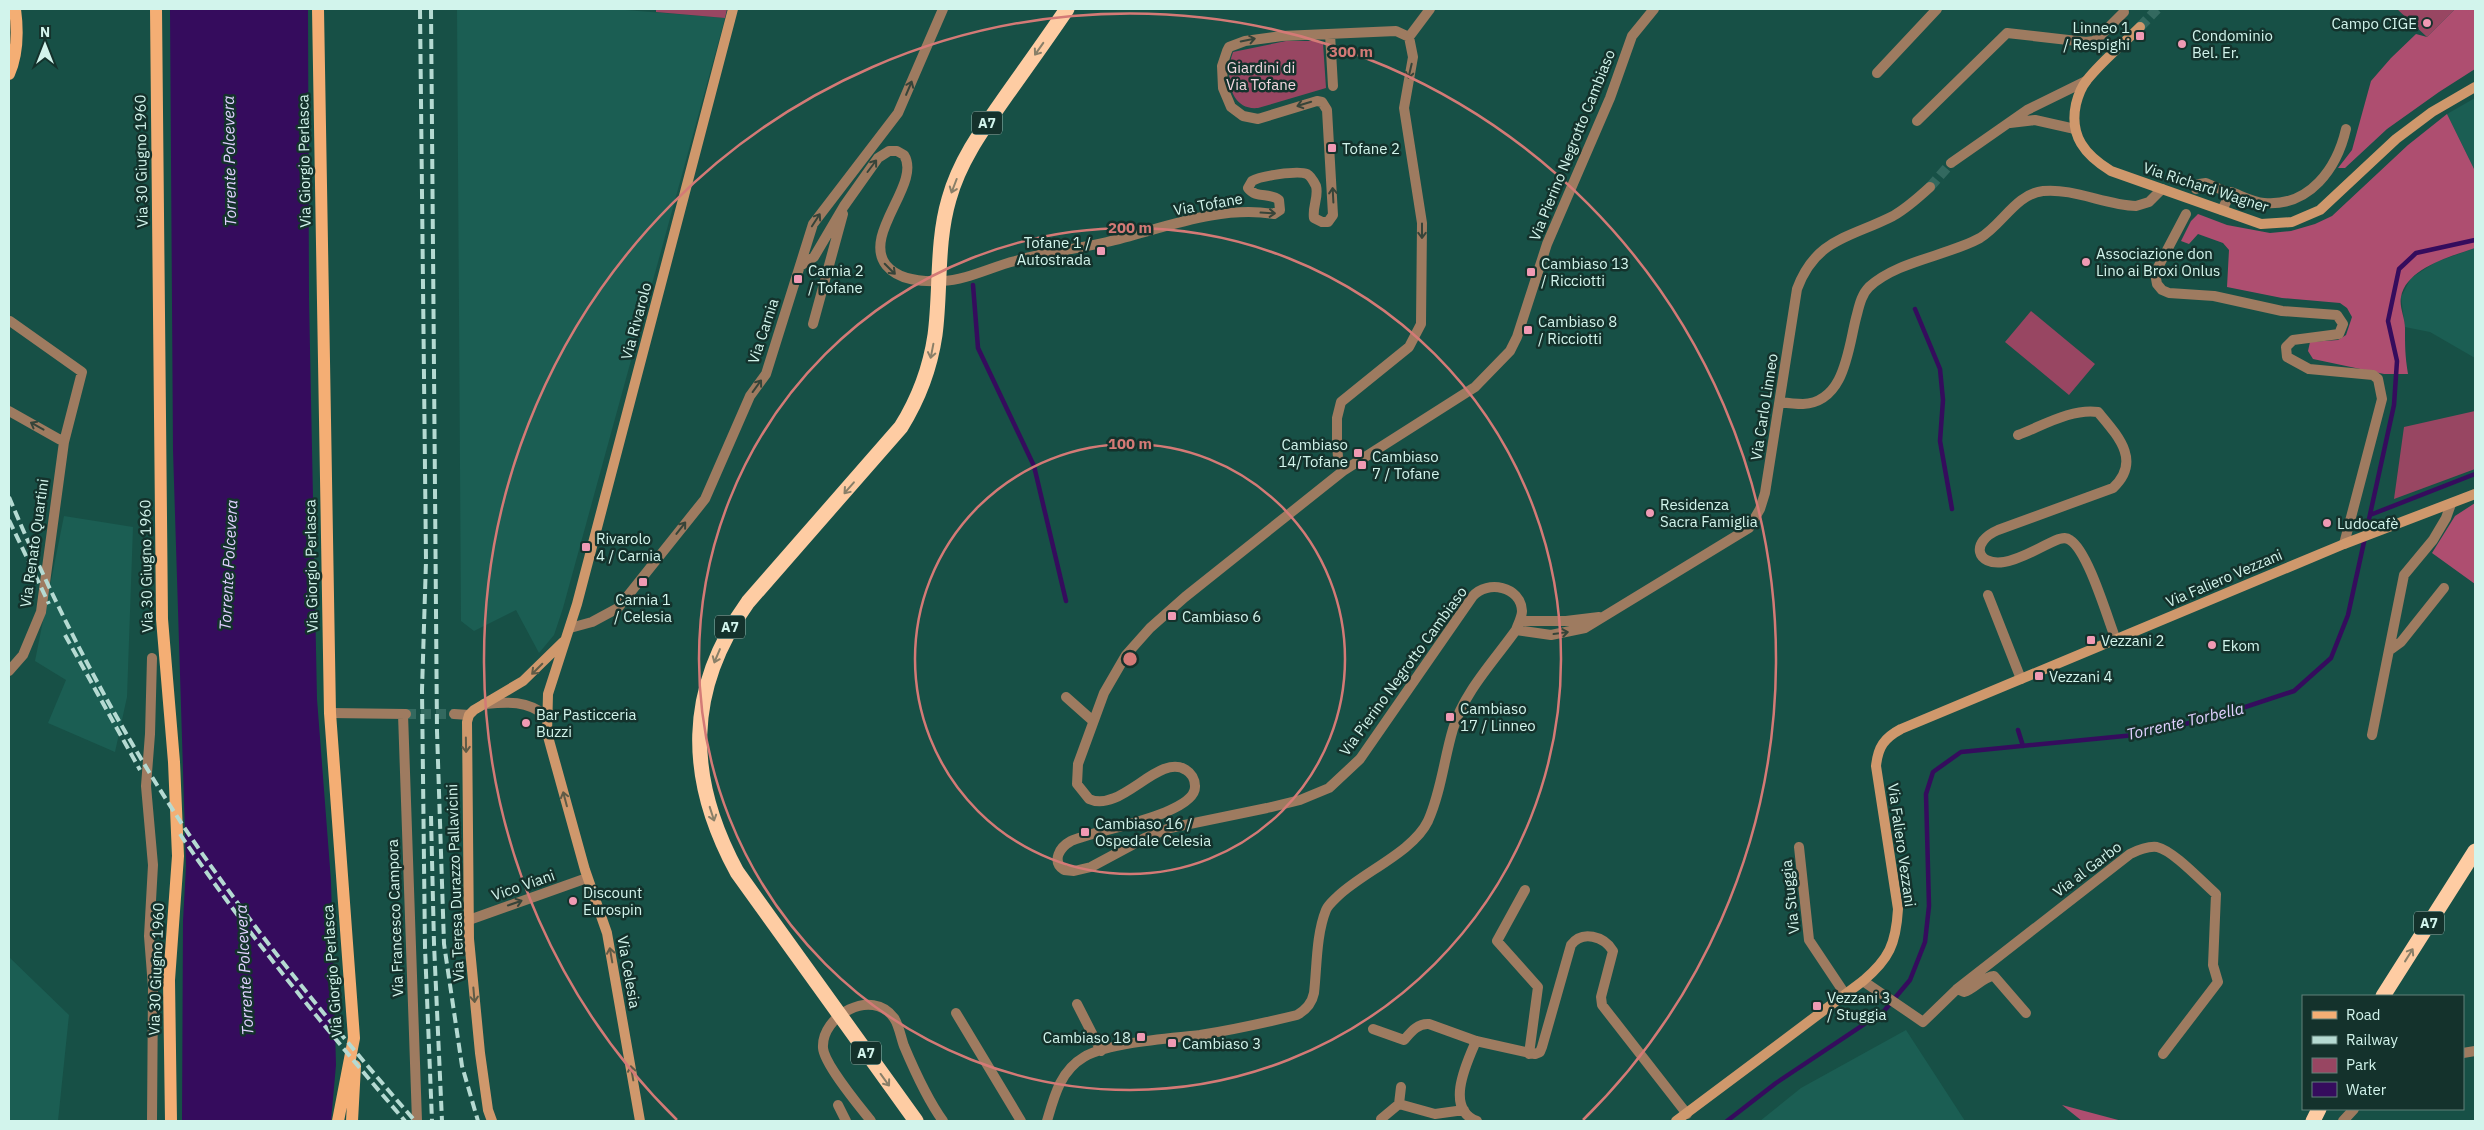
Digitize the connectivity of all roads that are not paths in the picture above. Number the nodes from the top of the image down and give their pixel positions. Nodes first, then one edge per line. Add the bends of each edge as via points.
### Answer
1 (15, 9) edge
2 (156, 9) edge
3 (318, 9) edge
4 (733, 9) edge
5 (943, 9) edge
6 (1068, 9) edge
7 (1430, 9) edge
8 (1654, 9) edge
9 (1937, 9) edge
10 (2124, 12) dead end
11 (2140, 27) tunnel mouth
12 (1330, 34) junction
13 (1409, 37) junction
14 (1876, 73) dead end
15 (9, 74) edge
16 (2086, 81) junction
17 (1334, 86) dead end
18 (2475, 87) edge
19 (1917, 121) dead end
20 (2006, 123) junction
21 (2346, 128) dead end
22 (2075, 129) junction
23 (1951, 163) tunnel mouth
24 (1930, 187) tunnel mouth
25 (2162, 189) junction
26 (2196, 189) dead end
27 (2228, 193) junction
28 (844, 206) junction
29 (2222, 210) junction
30 (2186, 214) dead end
31 (800, 266) junction
32 (10, 321) edge
33 (813, 324) dead end
34 (1780, 402) junction
35 (9, 411) edge
36 (2018, 434) dead end
37 (64, 442) junction
38 (1343, 471) junction
39 (2475, 494) edge
40 (2451, 504) junction
41 (2348, 543) junction
42 (2444, 588) dead end
43 (1988, 595) dead end
44 (1518, 625) junction
45 (570, 628) junction
46 (565, 639) junction
47 (2116, 640) junction
48 (2390, 650) junction
49 (152, 658) dead end
50 (9, 671) edge
51 (2020, 679) junction
52 (1066, 697) dead end
53 (483, 704) junction
54 (330, 713) junction
55 (454, 714) tunnel mouth
56 (468, 715) junction
57 (546, 716) junction
58 (1092, 721) junction
59 (2372, 735) dead end
60 (1799, 847) dead end
61 (2475, 851) edge
62 (587, 878) junction
63 (1525, 890) dead end
64 (469, 920) junction
65 (1862, 981) junction
66 (1957, 988) junction
67 (1845, 994) junction
68 (2384, 995) edge
69 (1077, 1004) dead end
70 (956, 1013) dead end
71 (2026, 1013) dead end
72 (1373, 1029) dead end
73 (354, 1038) junction
74 (1476, 1041) junction
75 (1101, 1051) junction
76 (1529, 1054) junction
77 (2163, 1054) dead end
78 (1401, 1087) dead end
79 (1399, 1104) junction
80 (838, 1105) dead end
81 (1464, 1110) junction
82 (2353, 1110) edge
83 (1687, 1114) junction
84 (1381, 1119) dead end
85 (152, 1121) edge
86 (171, 1121) edge
87 (338, 1121) edge
88 (352, 1121) edge
89 (417, 1121) edge
90 (492, 1121) edge
91 (640, 1121) edge
92 (846, 1121) edge
93 (871, 1121) edge
94 (916, 1121) edge
95 (943, 1121) edge
96 (1021, 1121) edge
97 (1047, 1121) edge
98 (1477, 1121) edge
99 (1676, 1121) edge
100 (2343, 1121) edge

1 - 15 main road via 17,34
2 - 86 main road, Via 30 Giugno 1960 via 162,619 178,856 169,980
3 - 54 main road, Via Giorgio Perlasca
4 - 45 street, Via Rivarolo
31 -> 5 street, Via Carnia via 813,224 898,112
6 -> 94 highway, A7 via 979,134 960,169 949,199 940,252 938,303 929,366 917,400 901,427 729,628 705,691 699,757 705,793 722,844 737,872
7 - 13 street
8 - 38 street, Via Pierino Negrotto Cambiaso via 1632,36 1610,98 1547,244 1510,351 1475,387
9 - 14 street
10 - 19 street via 2094,40 2086,42 2007,33
11 - 16 street
12 - 13 street, Via Tofane via 1396,31
12 - 17 street
28 -> 12 street, Via Tofane via 882,154 893,150 904,155 908,169 884,230 881,248 883,261 891,270 918,281 959,278 1040,254 1223,214 1276,214 1281,207 1277,198 1255,194 1248,188 1252,181 1265,177 1307,174 1317,191 1314,218 1328,222 1334,215 1325,105 1311,102 1258,119 1248,118 1231,106 1222,77 1226,51 1238,43 1282,36
13 -> 38 street via 1413,57 1404,108 1422,223 1420,324 1409,347 1341,402 1336,418 1336,444
16 - 20 street
16 - 22 street via 2075,110
18 - 29 street, Via Richard Wagner via 2432,112 2396,139 2320,210 2308,216 2270,225
20 - 22 street via 2035,120
20 - 23 street
21 - 27 street via 2330,170 2306,192 2282,202 2265,203
22 - 25 street, Via Richard Wagner via 2080,144 2098,163 2111,171
24 - 34 street, Via Carlo Linneo via 1904,209 1831,244 1810,262 1797,289
25 - 29 street, Via Richard Wagner
25 - 34 street via 2149,202 2136,206 2049,191 2028,196 1977,239 1876,281 1861,298 1842,377 1834,388 1810,403
26 - 27 street via 2199,184 2206,183
27 - 29 street
28 - 31 street, Via Tofane via 814,256
28 - 33 street, Via Tofane
30 - 41 street via 2155,273 2154,278 2162,290 2214,296 2282,311 2337,315 2343,324 2339,334 2293,340 2286,347 2287,357 2309,369 2372,375 2378,379 2382,399
45 -> 31 street, Via Carnia via 618,608 704,499 750,396 766,374
32 - 37 street, Via Renato Quartini via 82,372
34 - 44 street, Via Carlo Linneo via 1765,493 1749,528 1602,616
37 -> 35 street
36 - 47 street via 2078,412 2098,412 2124,446 2126,471 2113,488 1998,530 1984,537 1980,544 1981,553 1988,561 1996,562 2011,560 2058,539 2071,541 2082,554
37 - 50 street, Via Renato Quartini via 41,612 23,655
38 - 58 street, Via Pierino Negrotto Cambiaso via 1150,628 1126,655
39 - 40 street, Via Faliero Vezzani
40 - 41 street, Via Faliero Vezzani
40 - 48 street via 2433,540 2404,575
41 - 47 street, Via Faliero Vezzani
42 - 48 street via 2401,642
43 - 51 street
44 - 58 street, Via Pierino Negrotto Cambiaso via 1522,613 1520,602 1510,591 1497,586 1477,592 1360,759 1329,788 1300,800 1170,828 1091,867 1064,870 1058,865 1058,857 1067,844 1092,833 1178,807 1190,800 1195,789 1194,779 1188,770 1175,766 1113,799 1097,802 1089,799 1079,788 1076,774
44 - 75 street via 1467,697 1457,720 1427,822 1401,849 1326,908 1313,999 1304,1011 1245,1027
45 - 46 street, Via Rivarolo
46 -> 53 street, Via Rivarolo via 534,672
46 - 57 street, Via Rivarolo via 548,694
47 - 51 street, Via Faliero Vezzani
48 - 59 street
49 - 85 street via 146,786 153,865 149,936 153,987
51 - 65 street, Via Faliero Vezzani via 1900,729 1880,745 1876,766 1898,909 1889,953 1879,967
52 - 58 street
53 - 56 street
53 - 57 street via 522,703 536,707
54 - 73 main road, Via Giorgio Perlasca
54 - 89 street, Via Francesco Campora via 405,714
55 - 56 street
56 -> 64 street, Via Teresa Durazzo Pallavicini
62 -> 57 street, Via Celesia via 547,733
60 - 67 street, Via Stuggia via 1809,940
68 -> 61 highway, A7
64 -> 62 street, Vico Viani
91 -> 62 street, Via Celesia via 607,933
63 - 76 street via 1497,941 1538,987
64 -> 90 street, Via Teresa Durazzo Pallavicini via 480,1053
65 - 66 street, Via al Garbo via 1923,1022
65 - 67 street, Via Faliero Vezzani
66 - 71 street via 1964,992 1972,990 1989,976 1994,976
66 - 77 street, Via al Garbo via 2130,854 2142,848 2156,847 2168,852 2216,894 2214,965 2218,982
67 - 83 street, Via Faliero Vezzani
69 - 75 street
70 - 96 street
72 - 74 street via 1404,1040 1422,1023
73 - 87 main road, Via Giorgio Perlasca
73 - 88 main road
74 - 76 street
74 - 81 street via 1461,1080
75 - 97 street via 1084,1057 1063,1077
76 - 83 street via 1540,1052 1571,946 1581,936 1592,936 1609,944 1613,951 1601,997 1602,1006
78 - 79 street
79 - 81 street via 1435,1114
79 - 84 street
80 - 92 street
81 - 98 street
82 - 100 street
83 - 99 street, Via Faliero Vezzani
93 - 95 street via 827,1061 823,1049 825,1036 839,1014 863,1004 878,1006 894,1017 927,1096

